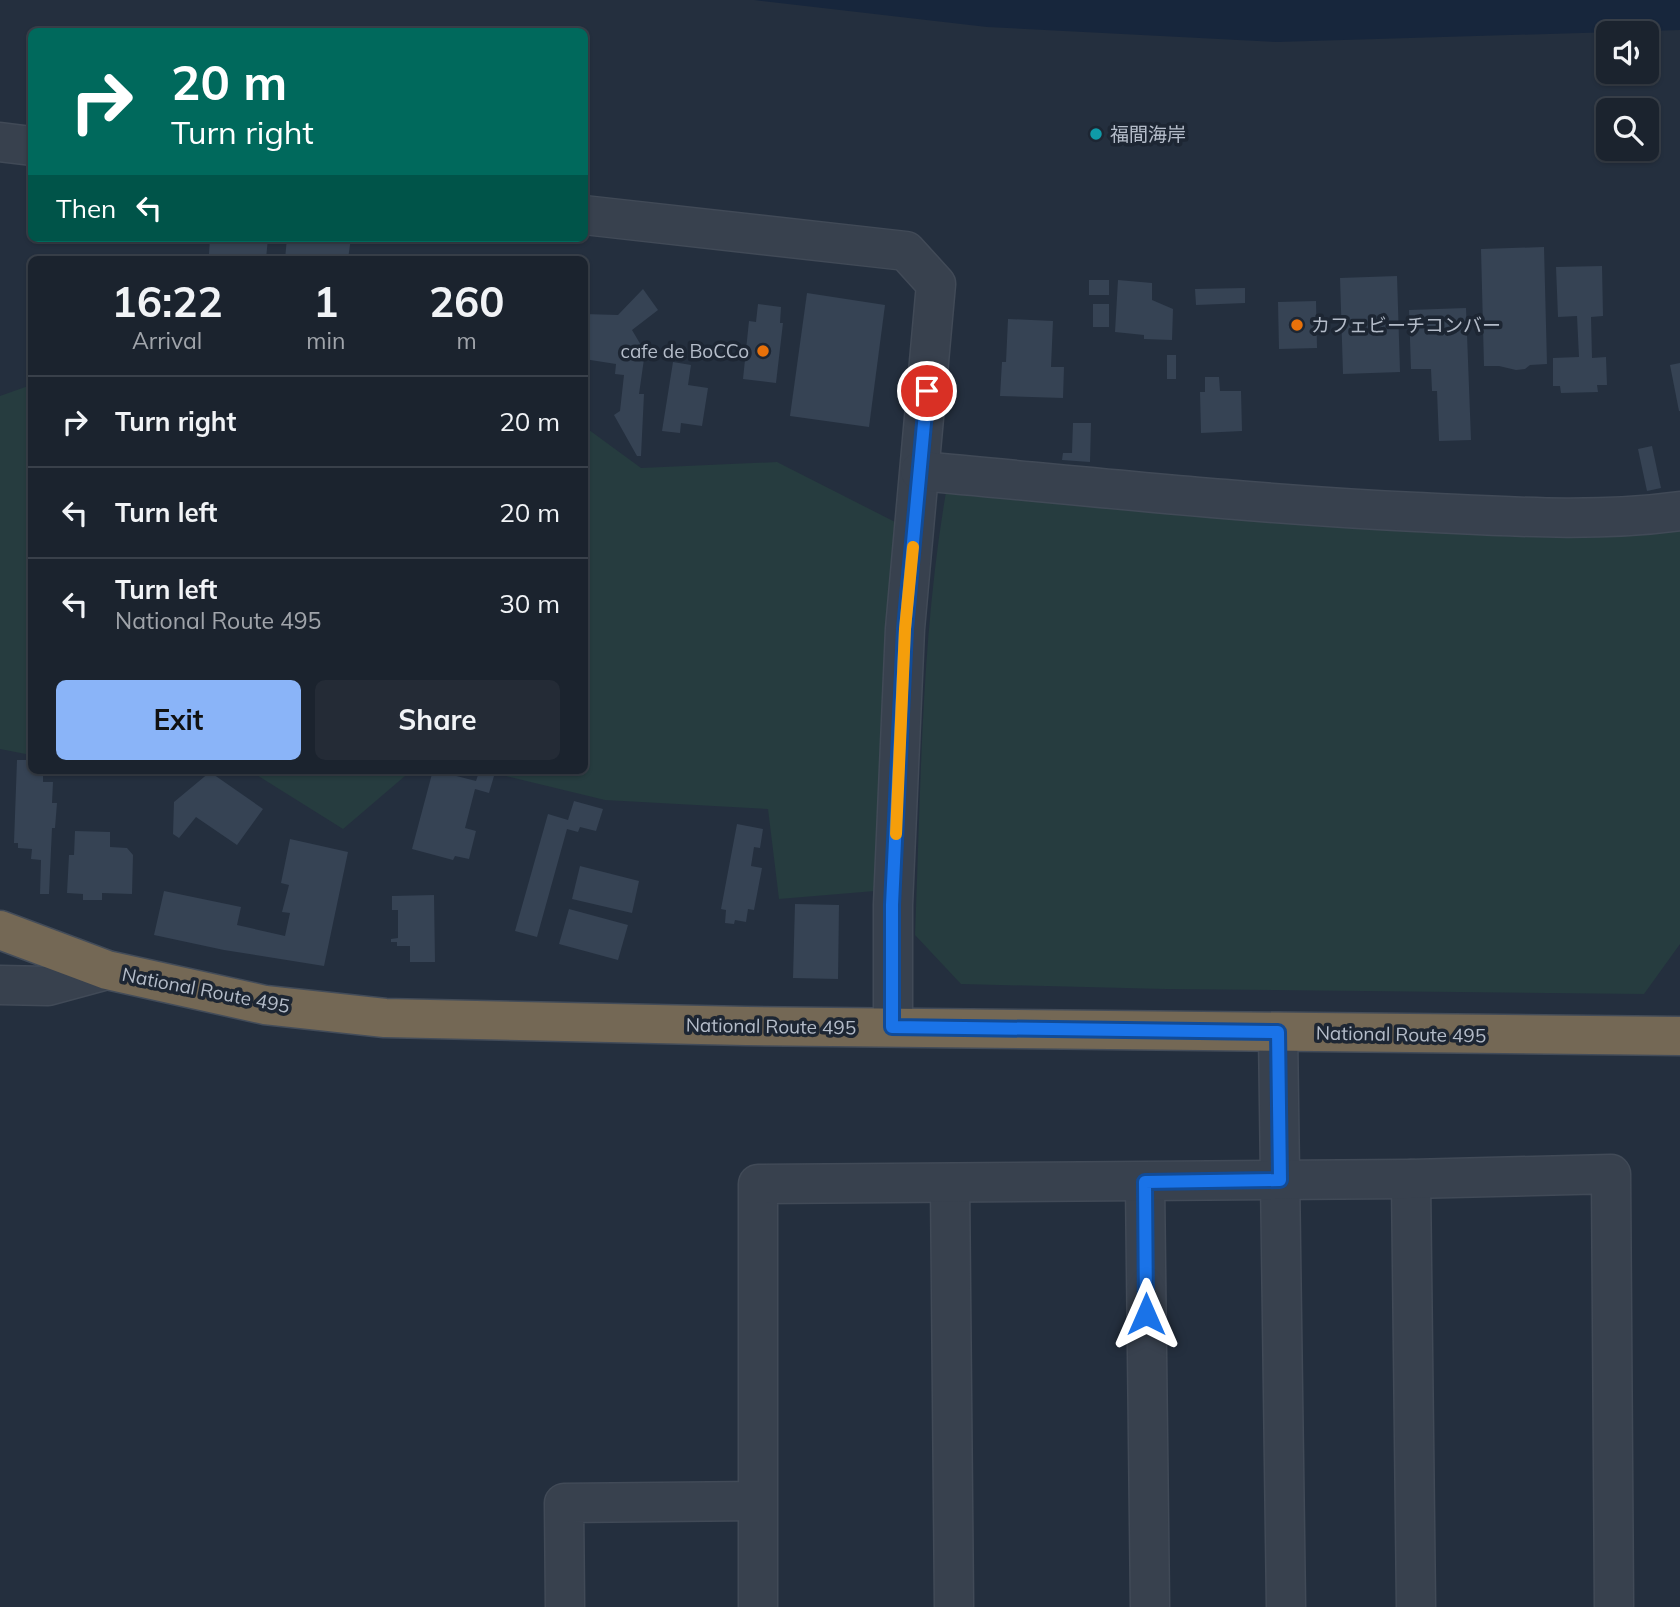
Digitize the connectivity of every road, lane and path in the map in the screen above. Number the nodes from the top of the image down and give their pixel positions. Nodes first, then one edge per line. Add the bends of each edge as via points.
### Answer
1 (0, 142) edge
2 (28, 146) edge
3 (588, 215) edge
4 (920, 471) junction
5 (1680, 511) edge
6 (0, 930) edge
7 (107, 970) junction
8 (0, 985) edge
9 (892, 1027) junction
10 (1278, 1032) junction
11 (1680, 1036) edge
12 (1411, 1179) junction
13 (1280, 1180) junction
14 (1145, 1182) junction
15 (950, 1183) junction
16 (757, 1501) junction
17 (565, 1607) edge
18 (758, 1607) edge
19 (954, 1607) edge
20 (1150, 1607) edge
21 (1286, 1607) edge
22 (1416, 1607) edge
23 (1614, 1607) edge

1 - 2 street
3 - 4 street via 906,251 936,284
4 - 5 street via 1333,508 1537,518 1609,518
4 - 9 street via 905,629 892,905
6 - 7 highway, National Route 495
7 - 8 street via 48,985
7 - 9 highway, National Route 495 via 265,1005 385,1018
9 - 10 highway, National Route 495
10 - 11 highway, National Route 495
10 - 13 street
12 - 13 street
12 - 22 street
12 - 23 street via 1611,1174
13 - 14 street
13 - 21 street
14 - 15 street
14 - 20 street
15 - 16 street via 758,1184
15 - 19 street
16 - 17 street via 564,1503
16 - 18 street

